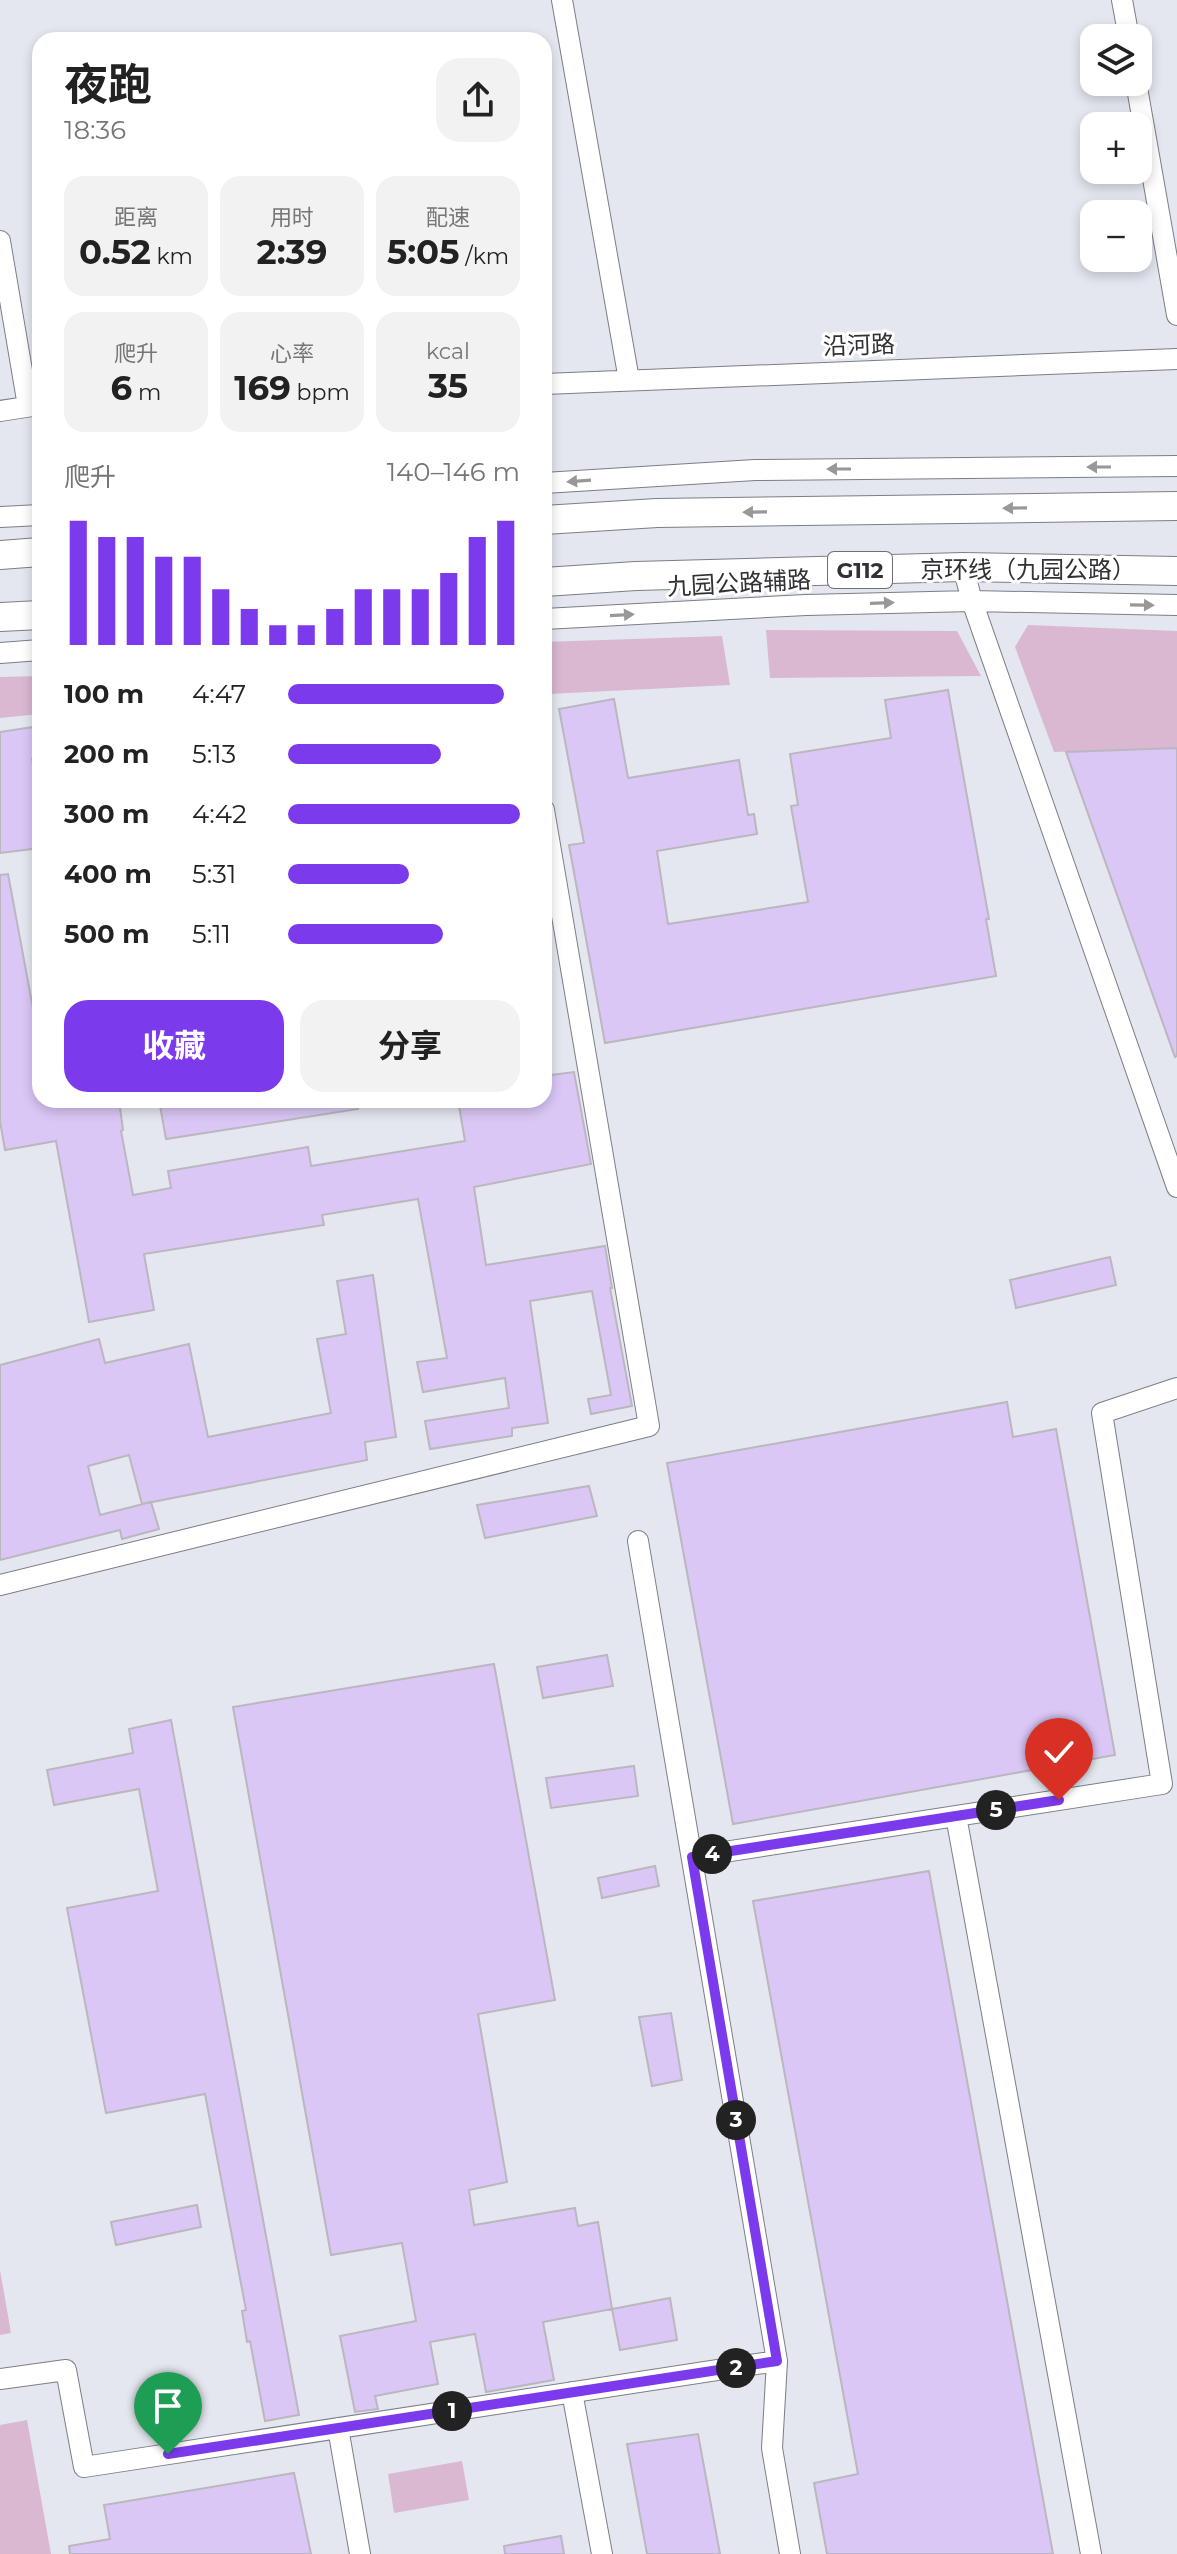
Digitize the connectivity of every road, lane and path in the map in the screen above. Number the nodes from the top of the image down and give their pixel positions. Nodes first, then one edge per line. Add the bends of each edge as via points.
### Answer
1 (562, 0) edge
2 (1122, 0) edge
3 (1126, 24) edge
4 (1138, 96) edge
5 (0, 241) edge
6 (1177, 315) edge
7 (1177, 359) edge
8 (629, 380) junction
9 (552, 384) edge
10 (32, 396) edge
11 (32, 406) edge
12 (0, 411) edge
13 (1177, 466) edge
14 (552, 483) edge
15 (1177, 506) edge
16 (32, 515) edge
17 (0, 517) edge
18 (552, 520) edge
19 (32, 553) edge
20 (0, 555) edge
21 (963, 567) junction
22 (1177, 571) edge
23 (552, 581) edge
24 (972, 601) junction
25 (1177, 605) edge
26 (32, 615) edge
27 (0, 617) edge
28 (552, 619) edge
29 (32, 651) edge
30 (0, 653) edge
31 (552, 857) edge
32 (1177, 1187) edge
33 (1177, 1388) edge
34 (638, 1541) dead end
35 (0, 1585) edge
36 (956, 1816) junction
37 (692, 1857) junction
38 (777, 2361) junction
39 (0, 2379) edge
40 (572, 2392) junction
41 (338, 2428) junction
42 (360, 2554) edge
43 (602, 2554) edge
44 (790, 2554) edge
45 (1091, 2554) edge

1 - 8 street
2 - 3 street
4 - 6 street
5 - 10 street
7 - 8 street, 沿河路
8 - 9 street, 沿河路
11 - 12 street
13 -> 14 street via 755,470
15 -> 18 highway via 657,513
16 - 17 street
19 - 20 highway
21 - 22 highway, 京环线（九园公路） / G112
21 - 23 highway, 京环线（九园公路） / G112
21 - 24 street
24 -> 25 street, 九园公路辅路
28 -> 24 street, 九园公路辅路
24 - 32 street
26 - 27 highway
29 - 30 street
31 - 35 street via 649,1426
33 - 36 street via 1102,1413 1162,1784
34 - 37 street
36 - 37 street
36 - 45 street
37 - 38 street
38 - 40 street
38 - 44 street via 772,2448
39 - 41 street via 66,2370 84,2467
40 - 41 street
40 - 43 street
41 - 42 street

